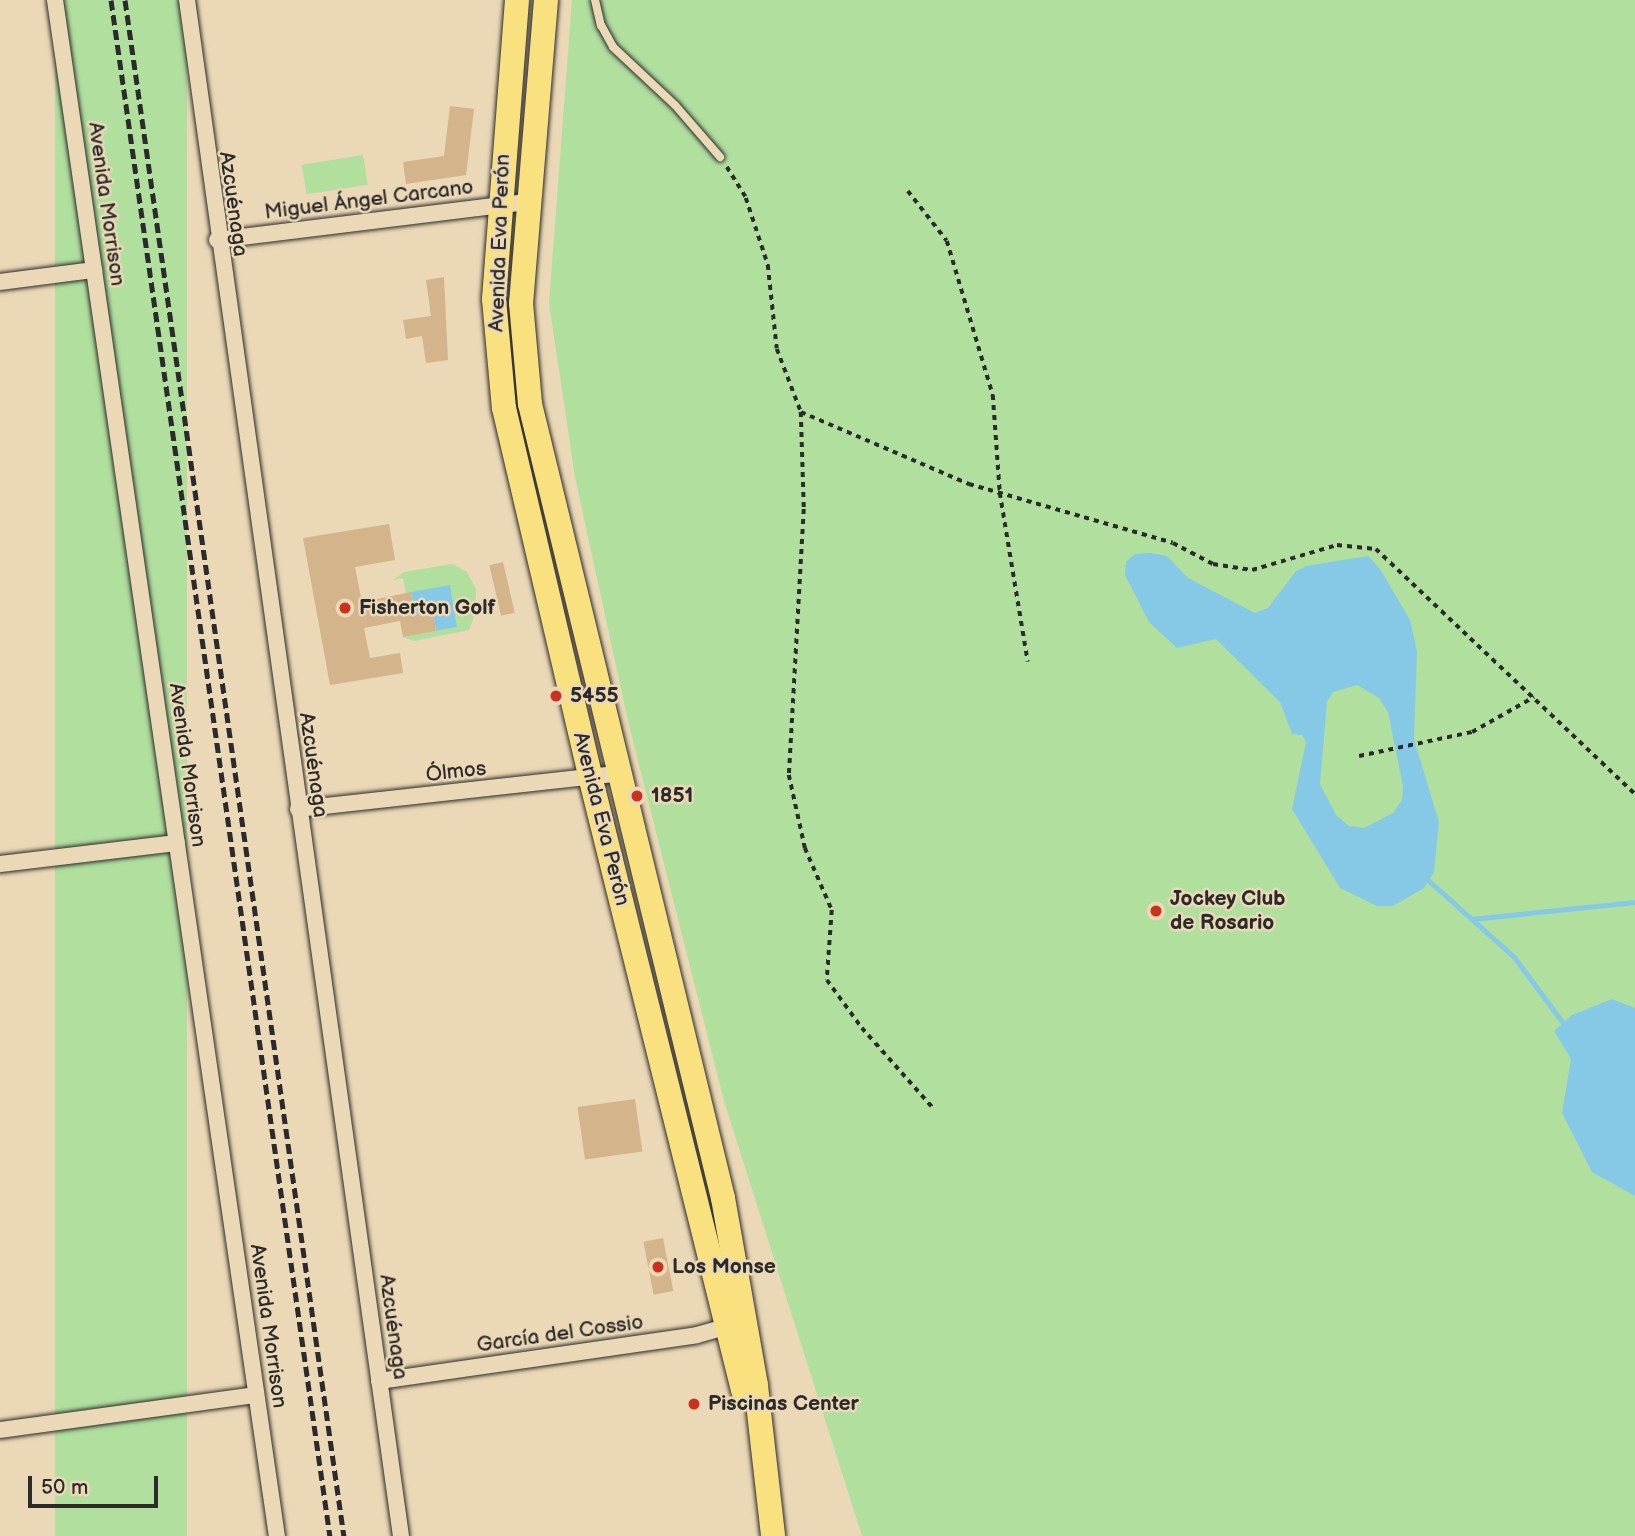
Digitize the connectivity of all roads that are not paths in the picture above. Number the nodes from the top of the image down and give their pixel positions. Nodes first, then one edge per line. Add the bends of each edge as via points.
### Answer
1 (55, 0) edge
2 (187, 0) edge
3 (517, 0) edge
4 (546, 0) edge
5 (595, 0) edge
6 (720, 157) road end
7 (527, 202) junction
8 (498, 205) junction
9 (217, 240) junction
10 (94, 270) junction
11 (0, 282) edge
12 (617, 774) junction
13 (591, 780) junction
14 (298, 809) junction
15 (177, 843) junction
16 (0, 864) edge
17 (736, 1324) junction
18 (379, 1381) junction
19 (257, 1395) junction
20 (0, 1430) edge
21 (277, 1536) edge
22 (401, 1536) edge
23 (773, 1536) edge

1 - 10 street, Avenida Morrison
2 - 9 street, Azcuénaga
3 - 8 main road, Avenida Eva Perón
4 - 7 main road, Avenida Eva Perón
5 - 6 lane via 613,47
7 - 8 street, Miguel Ángel Carcano
7 - 12 main road, Avenida Eva Perón via 521,303 530,404
8 - 9 street, Miguel Ángel Carcano
8 - 13 main road, Avenida Eva Perón via 494,299 504,408
9 - 14 street, Azcuénaga
10 - 11 street
10 - 15 street, Avenida Morrison
12 - 13 street, Ólmos
12 - 17 main road, Avenida Eva Perón via 723,1198
13 - 14 street, Ólmos
13 - 17 main road, Avenida Eva Perón
14 - 18 street, Azcuénaga
15 - 16 street
15 - 19 street, Avenida Morrison
17 - 18 street, García del Cossio
17 - 23 main road, Avenida Eva Perón
18 - 22 street, Azcuénaga
19 - 20 street
19 - 21 street, Avenida Morrison

